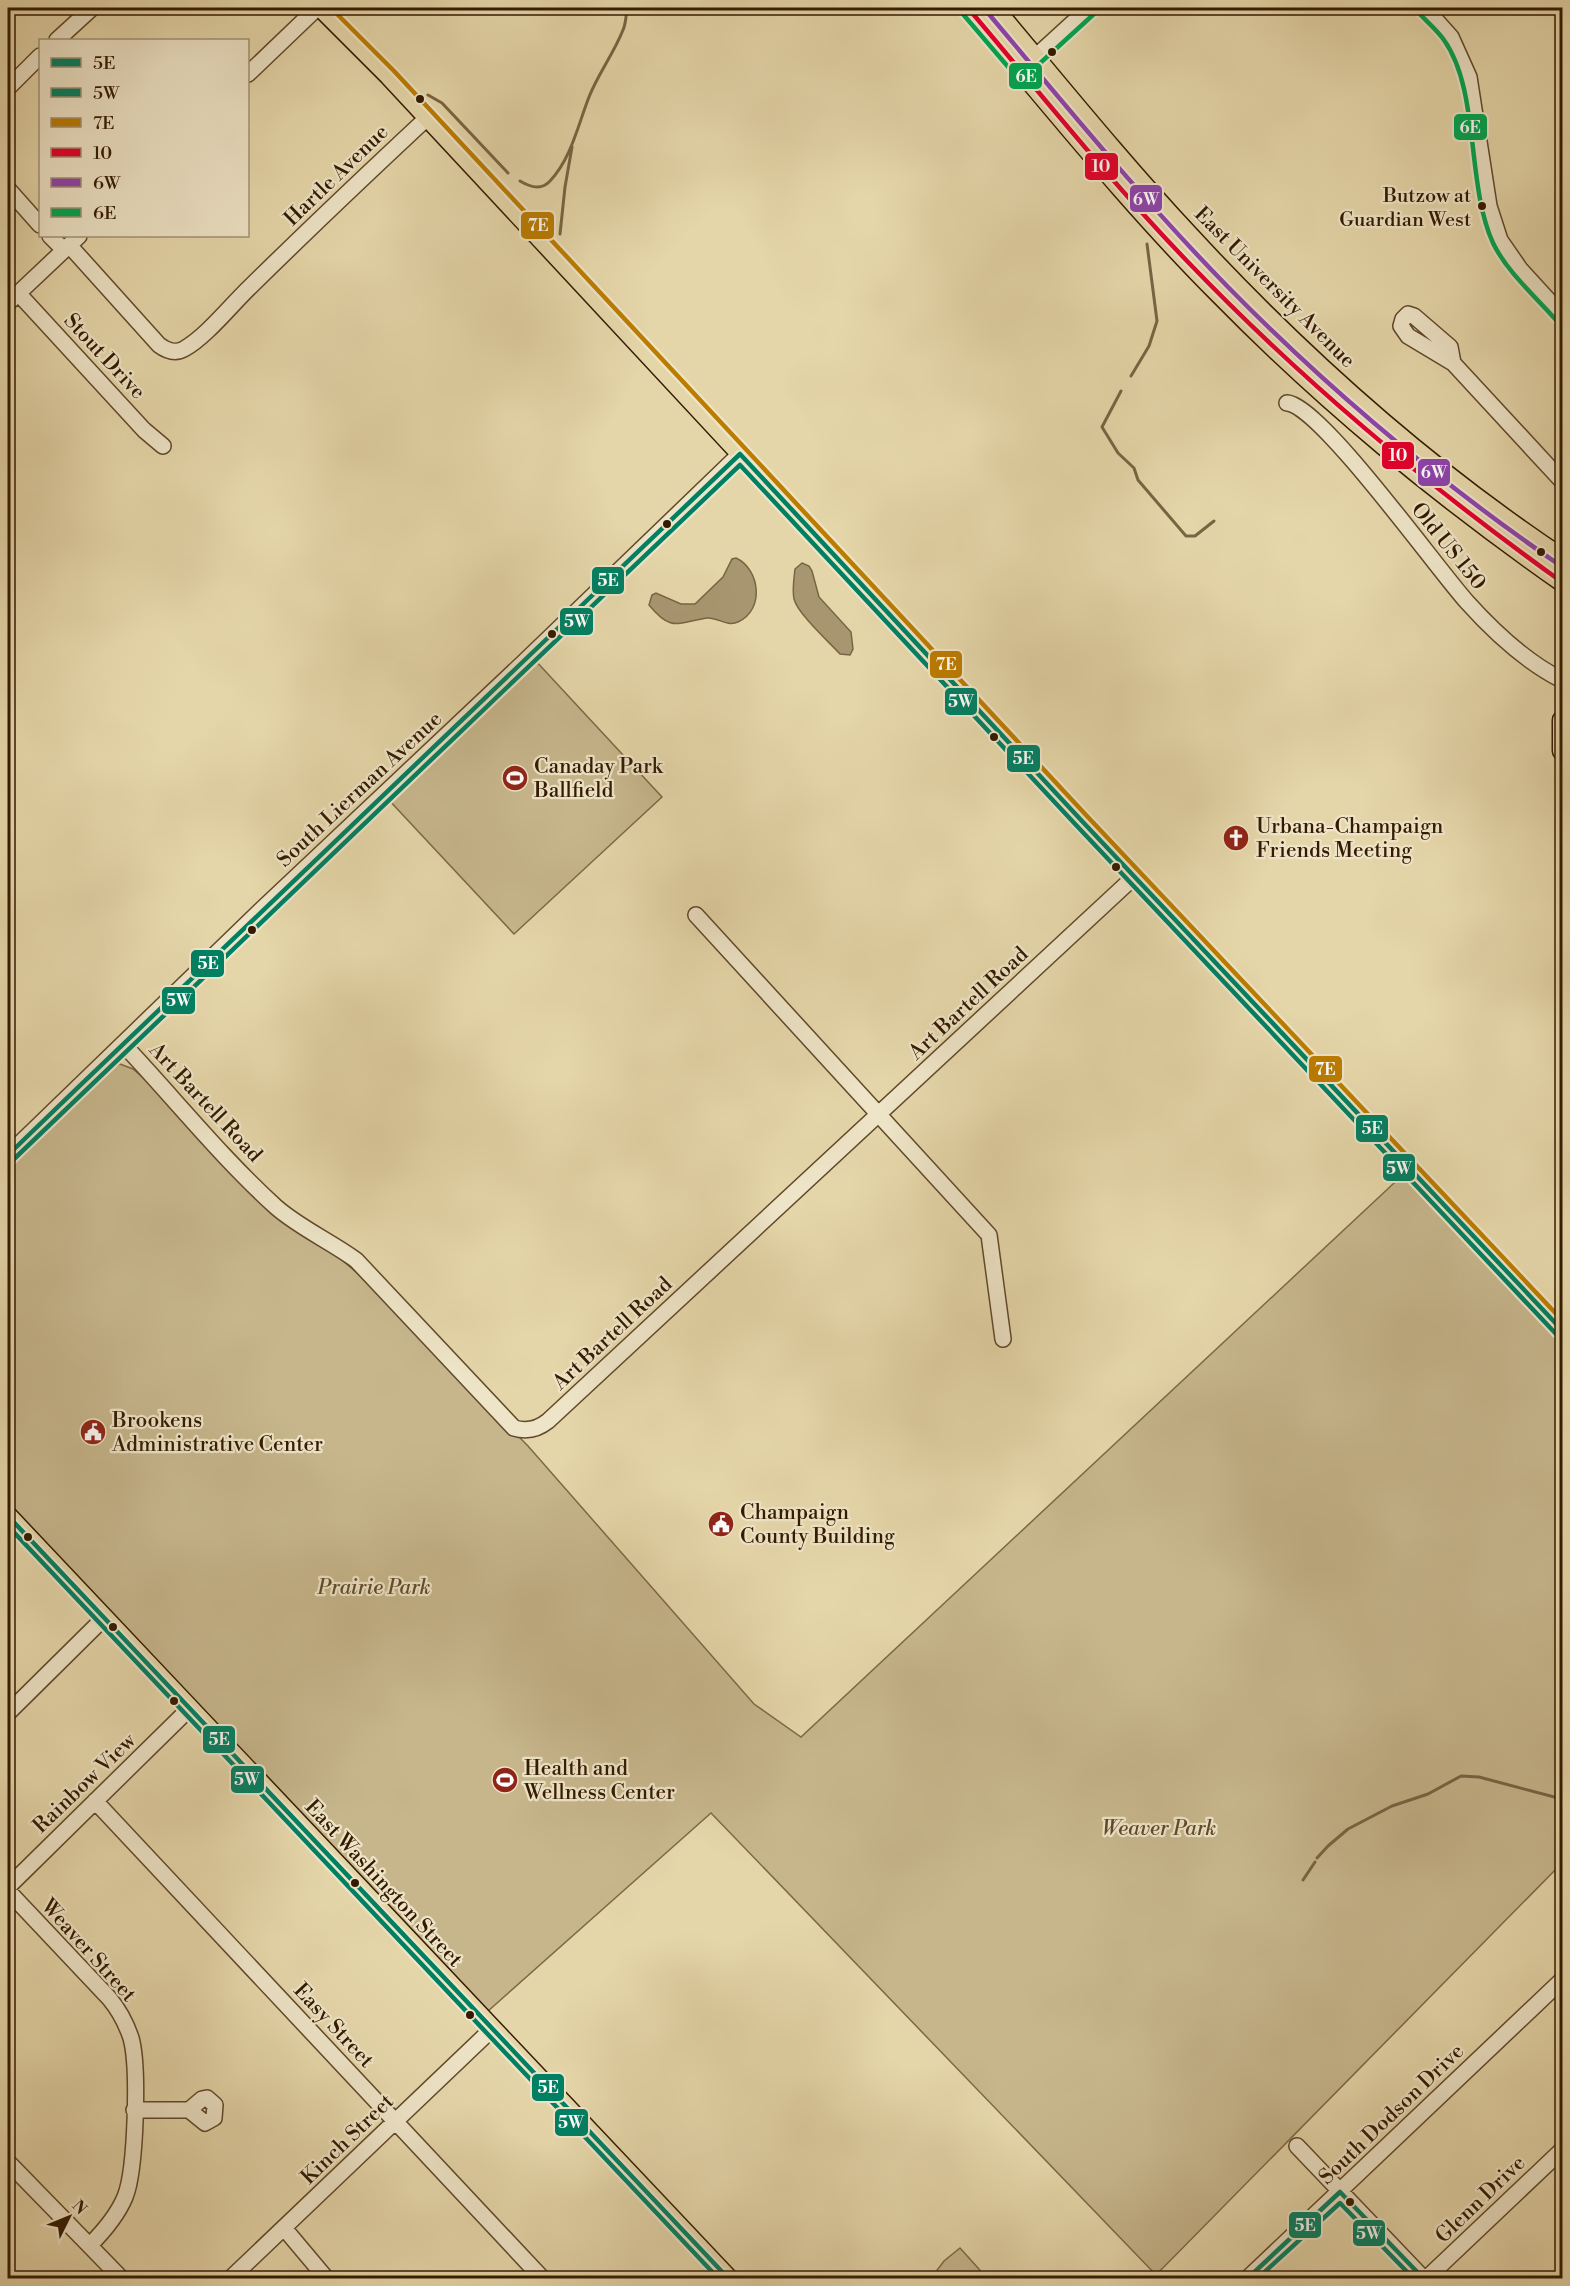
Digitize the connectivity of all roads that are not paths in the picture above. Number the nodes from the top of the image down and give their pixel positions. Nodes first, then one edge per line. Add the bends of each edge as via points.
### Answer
1 (92, 8) edge
2 (319, 8) edge
3 (968, 8) edge
4 (994, 8) edge
5 (1089, 8) edge
6 (1425, 8) edge
7 (58, 39) edge
8 (39, 57) edge
9 (1036, 57) junction
10 (1021, 70) junction
11 (249, 73) edge
12 (8, 87) edge
13 (427, 118) junction
14 (8, 189) edge
15 (39, 224) edge
16 (54, 237) edge
17 (70, 243) edge
18 (13, 298) edge
19 (1563, 315) edge
20 (1453, 363) dead end
21 (1287, 403) dead end
22 (163, 446) dead end
23 (740, 454) junction
24 (1563, 481) edge
25 (1563, 558) edge
26 (1563, 582) edge
27 (1563, 680) edge
28 (1563, 720) edge
29 (1563, 751) edge
30 (1134, 877) junction
31 (696, 915) dead end
32 (123, 1044) junction
33 (878, 1114) junction
34 (8, 1155) edge
35 (1563, 1330) edge
36 (1003, 1339) dead end
37 (10, 1526) edge
38 (101, 1621) junction
39 (187, 1711) junction
40 (8, 1713) edge
41 (94, 1801) junction
42 (8, 1889) edge
43 (1563, 1980) edge
44 (489, 2032) junction
45 (134, 2110) junction
46 (189, 2110) dead end
47 (396, 2121) junction
48 (1297, 2146) dead end
49 (1563, 2150) edge
50 (8, 2162) edge
51 (1340, 2192) junction
52 (284, 2228) junction
53 (90, 2245) junction
54 (121, 2278) edge
55 (231, 2278) edge
56 (326, 2278) edge
57 (542, 2278) edge
58 (719, 2278) edge
59 (729, 2278) edge
60 (1248, 2278) edge
61 (1425, 2278) edge

1 - 7 street
2 - 11 street
2 - 13 main road via 351,36
3 - 10 main road, East University Avenue
4 - 9 main road, East University Avenue
5 - 9 street
6 - 19 street via 1451,38 1470,77 1489,206 1500,240 1520,269
8 - 12 street
9 - 10 street
9 - 25 main road, East University Avenue via 1222,271 1305,352 1431,462
10 - 26 main road, East University Avenue via 1142,212 1278,353 1438,492
13 - 17 street, Hartle Avenue via 183,350 166,350
13 - 23 main road
14 - 15 street
16 - 17 street
17 - 18 street
18 - 22 street, Stout Drive
20 - 24 street
21 - 27 street, Old US 150 via 1305,411 1343,450 1468,603 1524,656
23 - 30 main road
23 - 32 street, South Lierman Avenue
28 - 29 main road
30 - 33 street, Art Bartell Road
30 - 35 main road
31 - 33 street
32 - 33 street, Art Bartell Road via 259,1191 298,1224 356,1260 501,1415 520,1430 543,1425
32 - 34 street, South Lierman Avenue
33 - 36 street via 989,1235
37 - 38 main road, East Washington Street
38 - 39 main road, East Washington Street
38 - 40 street
39 - 41 street, Rainbow View
39 - 44 main road, East Washington Street
41 - 42 street, Rainbow View
41 - 47 street, Easy Street
42 - 45 street, Weaver Street via 119,2011 134,2055
43 - 51 street, South Dodson Drive
44 - 47 street, Kinch Street
44 - 58 main road, East Washington Street
44 - 59 main road, East Washington Street via 553,2091
45 - 46 street
45 - 53 street, Weaver Street via 129,2186 113,2219
47 - 52 street, Kinch Street
47 - 57 street, Easy Street
48 - 51 street
49 - 61 street, Glenn Drive
50 - 53 street
51 - 60 street, South Dodson Drive
51 - 61 street
52 - 55 street, Kinch Street
52 - 56 street
53 - 54 street

